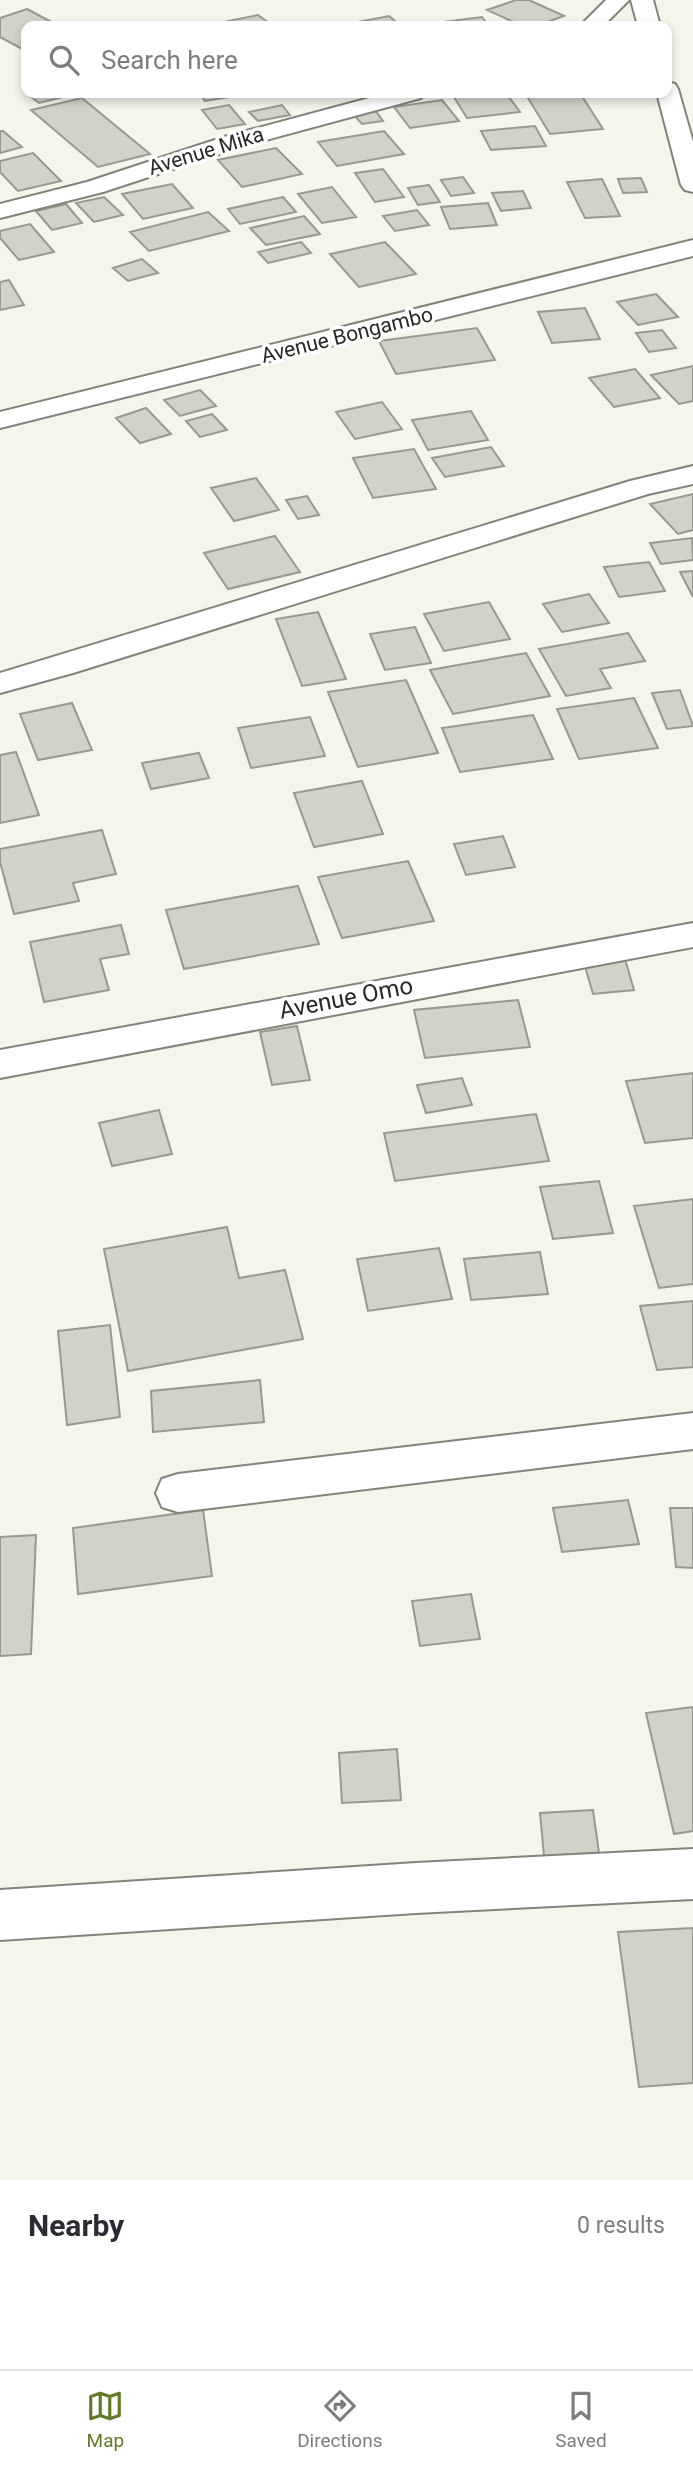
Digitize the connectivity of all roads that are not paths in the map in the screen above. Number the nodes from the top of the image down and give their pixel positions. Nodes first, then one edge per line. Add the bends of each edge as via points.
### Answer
1 (618, 0) edge
2 (642, 0) edge
3 (596, 21) edge
4 (648, 21) edge
5 (395, 98) edge
6 (670, 98) edge
7 (689, 154) edge
8 (693, 186) edge
9 (0, 211) edge
10 (693, 248) edge
11 (0, 420) edge
12 (693, 474) edge
13 (0, 683) edge
14 (693, 935) edge
15 (0, 1064) edge
16 (693, 1431) edge
17 (178, 1493) dead end
18 (693, 1874) edge
19 (0, 1914) edge

1 - 3 street
2 - 4 street
5 - 9 street, Avenue Mika
6 - 7 street
7 - 8 street
10 - 11 street, Avenue Bongambo
12 - 13 street
14 - 15 street, Avenue Omo
16 - 17 street
18 - 19 street

